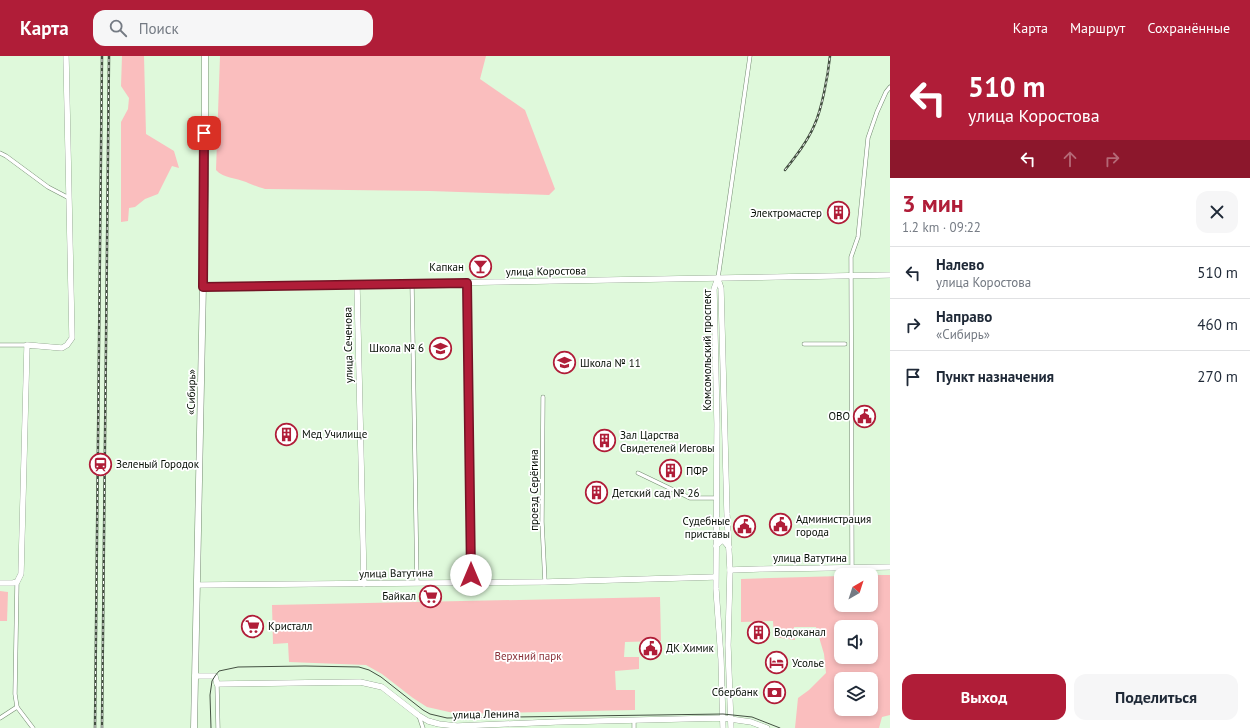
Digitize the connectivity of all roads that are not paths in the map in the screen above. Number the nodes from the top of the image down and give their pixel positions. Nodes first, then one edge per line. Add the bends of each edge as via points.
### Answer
1 (66, 56) edge
2 (206, 56) edge
3 (750, 56) edge
4 (890, 86) edge
5 (0, 153) edge
6 (69, 198) junction
7 (850, 275) junction
8 (890, 275) edge
9 (718, 278) junction
10 (467, 283) junction
11 (412, 284) junction
12 (356, 285) junction
13 (203, 287) junction
14 (804, 344) dead end
15 (845, 344) dead end
16 (0, 345) edge
17 (27, 345) junction
18 (542, 397) dead end
19 (638, 473) dead end
20 (716, 498) dead end
21 (715, 547) junction
22 (729, 547) junction
23 (890, 567) edge
24 (834, 568) edge
25 (852, 568) joint
26 (730, 570) junction
27 (715, 578) junction
28 (471, 582) junction
29 (545, 582) junction
30 (0, 583) edge
31 (15, 583) junction
32 (417, 583) junction
33 (364, 584) junction
34 (197, 585) junction
35 (716, 605) junction
36 (729, 605) junction
37 (195, 676) junction
38 (217, 684) junction
39 (17, 706) junction
40 (418, 715) junction
41 (0, 718) edge
42 (723, 718) junction
43 (731, 719) junction
44 (634, 720) junction
45 (536, 725) edge
46 (457, 727) edge
47 (33, 728) edge
48 (194, 728) edge
49 (218, 728) edge
50 (423, 728) edge
51 (634, 728) edge
52 (723, 728) edge
53 (731, 728) edge
54 (767, 728) edge

1 - 6 street
2 - 13 main road, «Сибирь»
3 - 9 street
4 - 7 street via 876,112 868,138 858,237 850,257
5 - 6 street via 48,187
6 - 17 street via 72,338 62,348
7 - 8 street, улица Коростова
7 - 9 street, улица Коростова
7 - 25 street
9 - 10 street, улица Коростова
9 - 21 street, Комсомольский проспект via 714,288 717,424
9 - 22 street, Комсомольский проспект via 721,288
10 - 11 street, улица Коростова
10 - 28 street
11 - 12 street, улица Коростова
11 - 32 street
12 - 13 street, улица Коростова
12 - 33 street, улица Сеченова
13 - 34 main road, «Сибирь»
14 - 15 street
16 - 17 street
17 - 31 street via 21,574
18 - 29 street, проезд Серёгина via 542,522
19 - 20 street via 690,498
21 - 22 street via 724,541
21 - 27 street, Комсомольский проспект
22 - 26 street, Комсомольский проспект
23 - 25 street, улица Ватутина
24 - 26 street, улица Ватутина
26 - 36 street, Комсомольский проспект
27 - 29 street, улица Ватутина
27 - 35 street, Комсомольский проспект
28 - 29 street, улица Ватутина
28 - 32 street, улица Ватутина
30 - 31 street
31 - 39 street
32 - 33 street, улица Ватутина
33 - 34 street, улица Ватутина
34 - 37 main road, «Сибирь»
35 - 36 street via 721,610 725,610
35 - 42 street, Комсомольский проспект
36 - 43 street, Комсомольский проспект
37 - 38 street via 215,676
37 - 48 main road, «Сибирь»
38 - 40 street, улица Ленина via 375,684
38 - 49 street
39 - 41 street
39 - 47 street
40 - 46 street, улица Ленина via 428,721
40 - 50 street
42 - 43 street, улица Ленина
42 - 44 street, улица Ленина
42 - 52 street, Комсомольский проспект
43 - 53 street, Комсомольский проспект
43 - 54 street, улица Ленина
44 - 45 street, улица Ленина
44 - 51 street
45 - 46 street, улица Ленина

